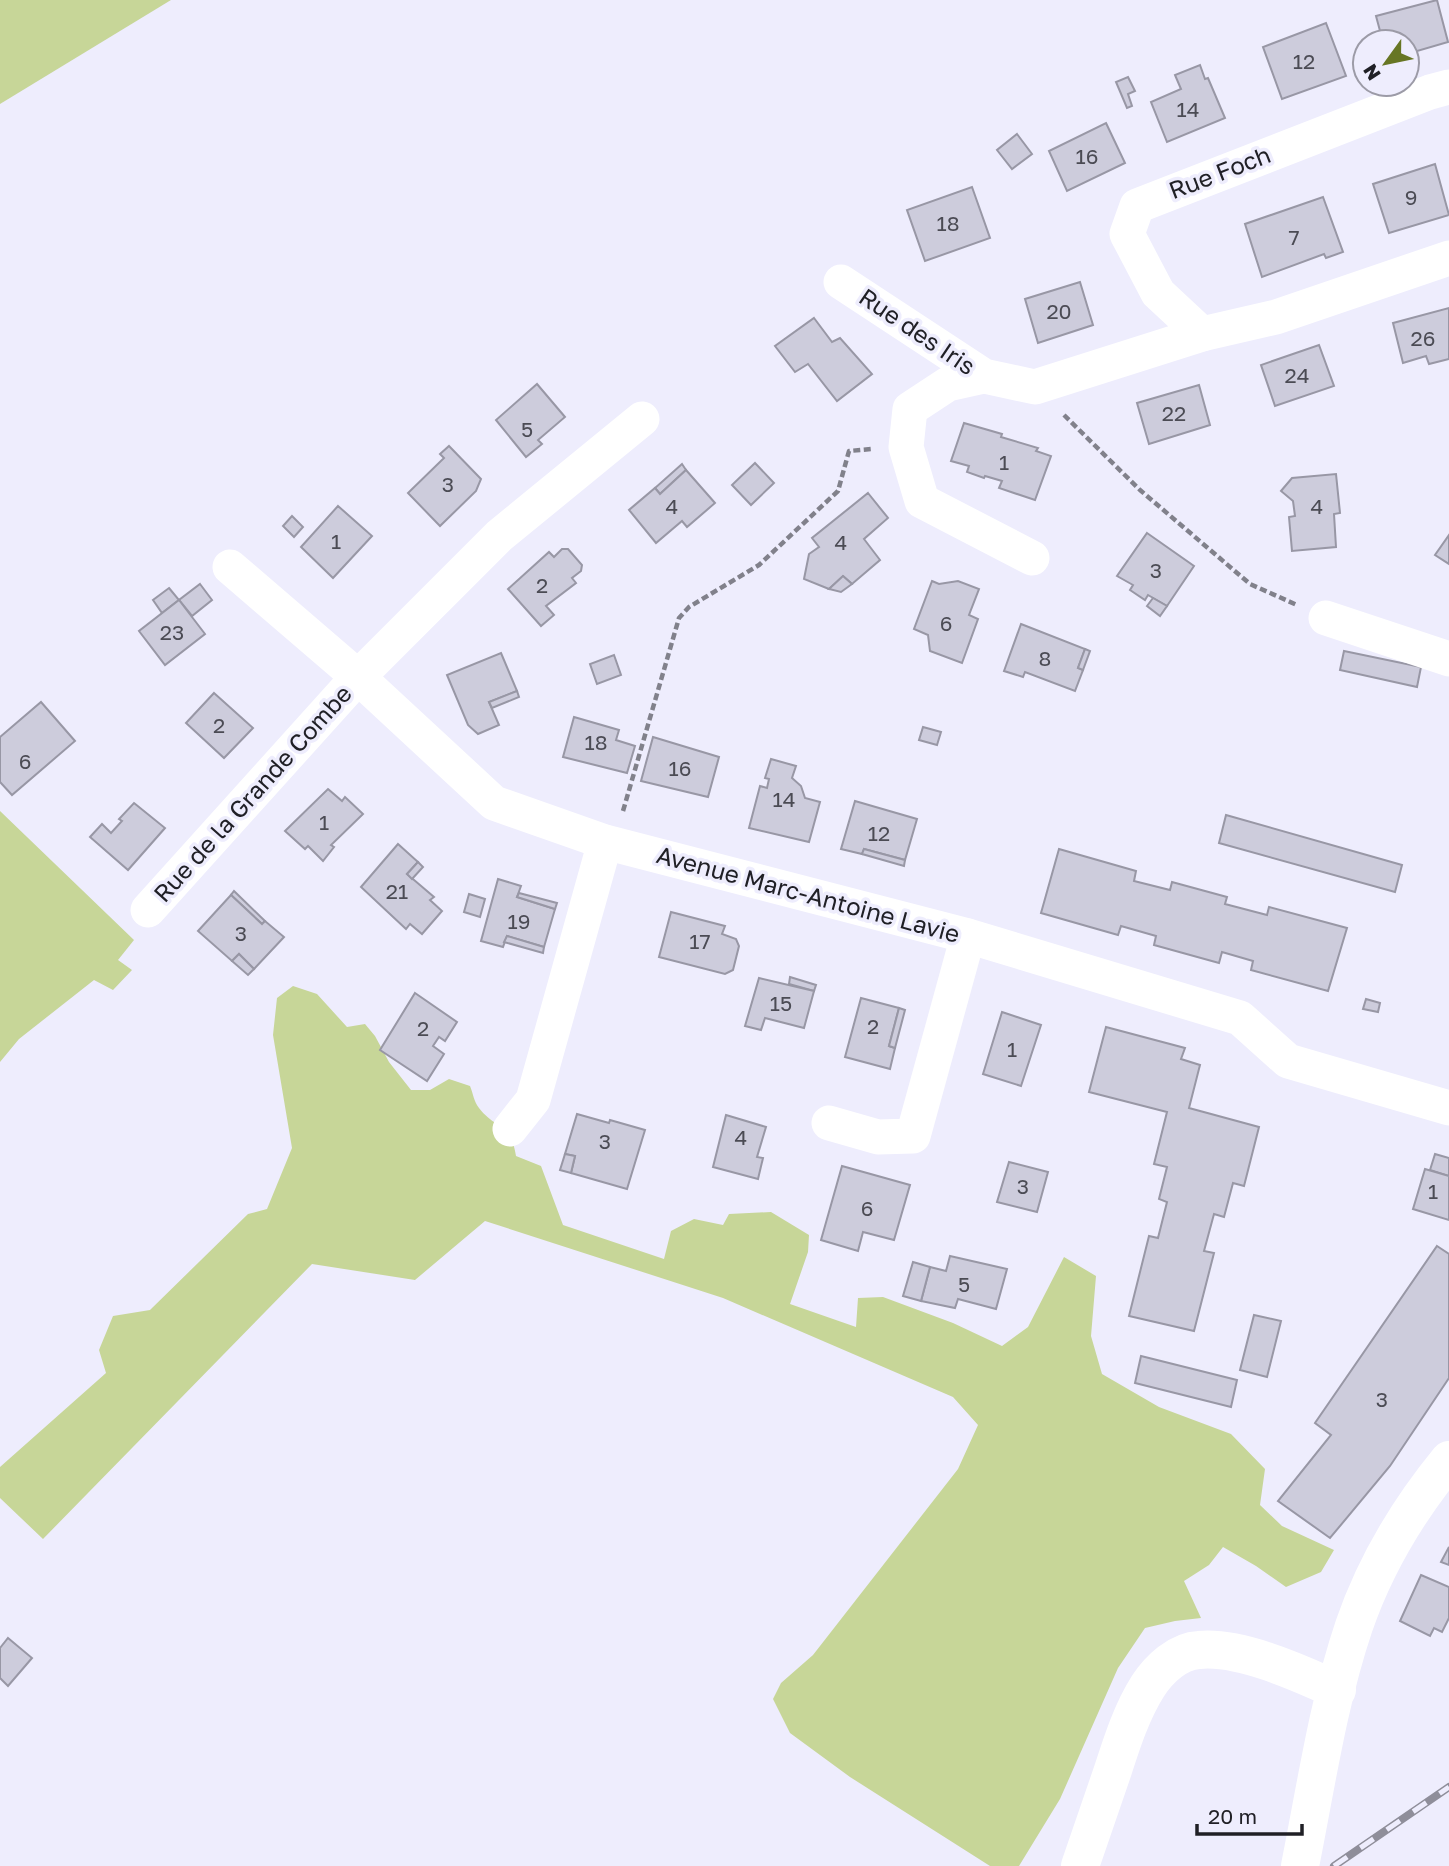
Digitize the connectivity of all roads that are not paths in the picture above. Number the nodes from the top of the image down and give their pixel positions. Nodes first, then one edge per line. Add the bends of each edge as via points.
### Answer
1 (1449, 87) edge
2 (1449, 258) edge
3 (842, 282) dead end
4 (1202, 334) junction
5 (984, 376) junction
6 (642, 419) dead end
7 (1032, 558) dead end
8 (230, 567) dead end
9 (1326, 618) road end
10 (1449, 659) edge
11 (358, 677) junction
12 (605, 842) junction
13 (148, 910) dead end
14 (968, 936) junction
15 (1449, 1108) edge
16 (829, 1123) dead end
17 (510, 1129) dead end
18 (1449, 1460) edge
19 (1336, 1690) junction
20 (1080, 1866) edge
21 (1300, 1866) edge

1 - 4 street, Rue Foch via 1138,206 1127,234 1158,293
2 - 4 street via 1276,317
3 - 5 street, Rue des Iris
4 - 5 street, Rue des Iris via 1035,387
5 - 7 street via 948,383 910,409 905,447 922,501
6 - 11 street, Rue de la Grande Combe via 499,536
8 - 11 street, Avenue Marc-Antoine Lavie
9 - 10 street
11 - 12 street, Avenue Marc-Antoine Lavie via 494,803
11 - 13 street, Rue de la Grande Combe
12 - 14 street, Avenue Marc-Antoine Lavie
12 - 17 street via 533,1100
14 - 15 street, Avenue Marc-Antoine Lavie via 1240,1018 1288,1061
14 - 16 street via 913,1136 878,1137
18 - 19 street via 1393,1538 1354,1626
19 - 20 street via 1285,1667 1233,1653 1198,1650 1179,1656 1147,1686 1126,1732
19 - 21 street

